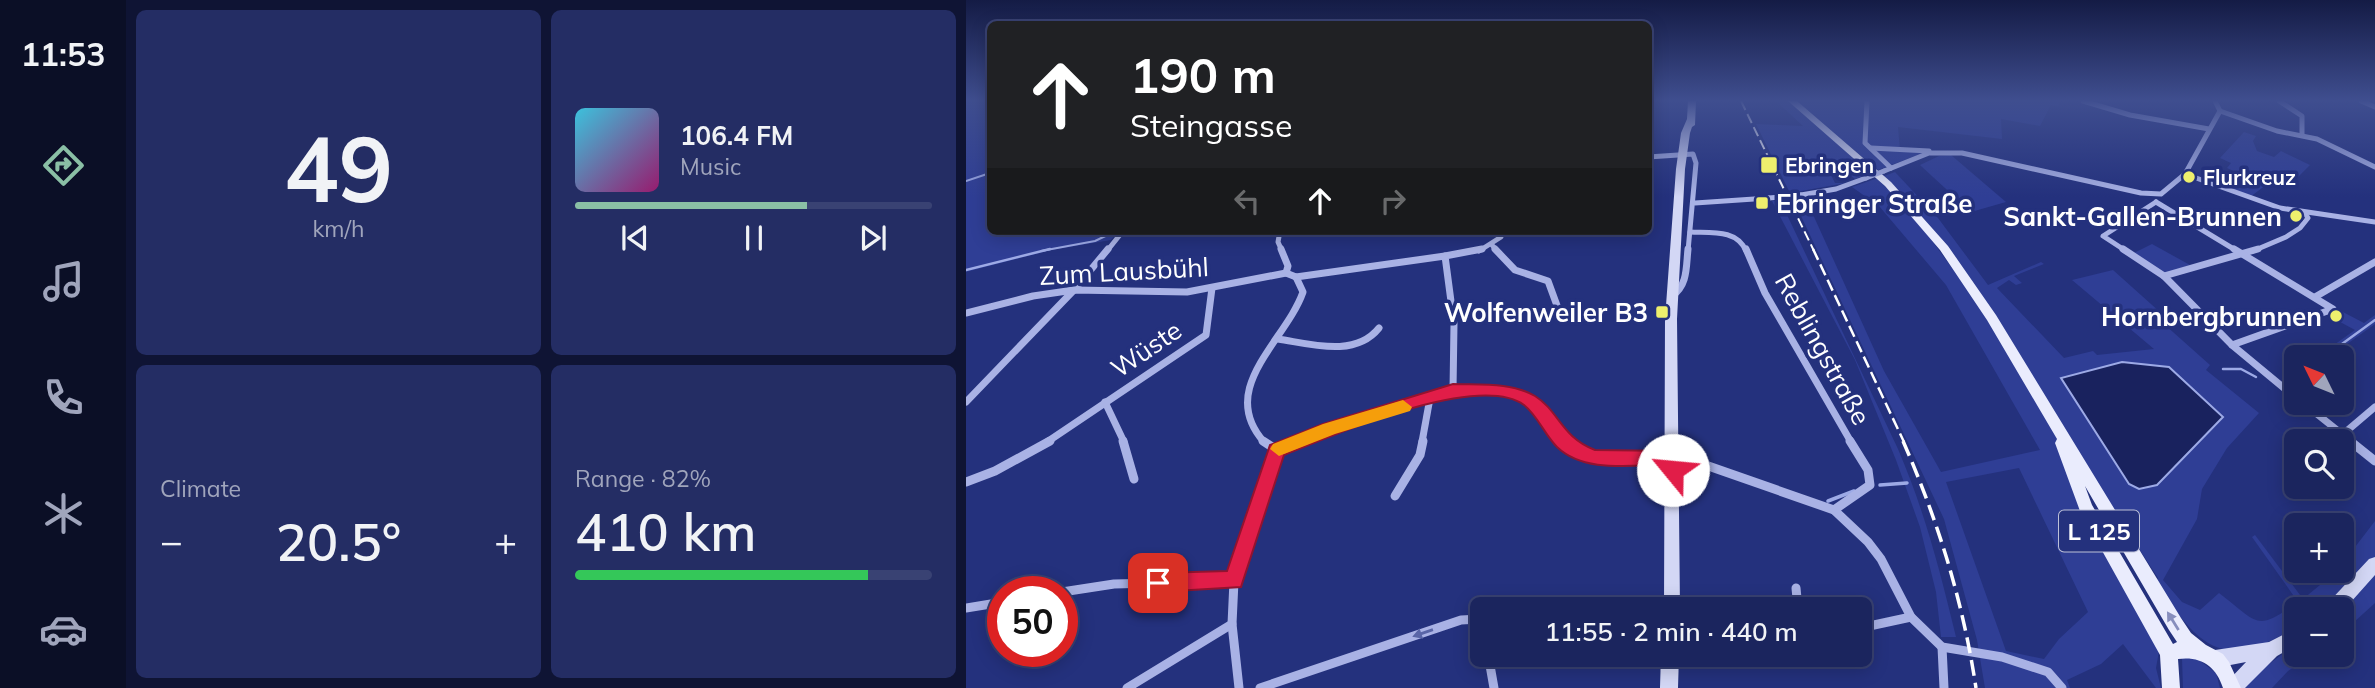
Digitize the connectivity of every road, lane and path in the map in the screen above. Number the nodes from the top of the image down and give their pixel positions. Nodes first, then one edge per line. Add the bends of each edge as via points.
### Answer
1 (1687, 133) edge
2 (1831, 133) edge
3 (1865, 133) edge
4 (2207, 133) edge
5 (2290, 133) edge
6 (2302, 135) joint
7 (1685, 137) joint
8 (1871, 148) junction
9 (1933, 152) junction
10 (1684, 155) junction
11 (1652, 157) edge
12 (1895, 167) junction
13 (2375, 167) edge
14 (2185, 174) junction
15 (2156, 194) junction
16 (2156, 202) junction
17 (1695, 203) junction
18 (2305, 213) junction
19 (2375, 222) edge
20 (1690, 232) junction
21 (1120, 235) edge
22 (1279, 235) edge
23 (1501, 235) edge
24 (1492, 245) junction
25 (1445, 256) junction
26 (2244, 256) junction
27 (2375, 262) edge
28 (1286, 273) junction
29 (2164, 276) junction
30 (1296, 277) junction
31 (1212, 288) junction
32 (1074, 290) junction
33 (1672, 296) junction
34 (2315, 297) junction
35 (1559, 311) dead end
36 (966, 313) edge
37 (1379, 328) dead end
38 (1278, 339) junction
39 (2232, 345) junction
40 (2284, 388) edge
41 (1453, 390) junction
42 (1430, 398) junction
43 (966, 402) edge
44 (1105, 402) junction
45 (2375, 407) edge
46 (2318, 415) edge
47 (2335, 429) edge
48 (2349, 429) edge
49 (2354, 444) edge
50 (1277, 450) junction
51 (1674, 458) junction
52 (2375, 461) edge
53 (1134, 480) dead end
54 (966, 482) edge
55 (1395, 496) dead end
56 (1834, 510) junction
57 (2375, 564) edge
58 (1234, 581) junction
59 (2143, 587) junction
60 (1796, 588) dead end
61 (1078, 590) edge
62 (1672, 597) edge
63 (1797, 597) edge
64 (2344, 597) edge
65 (987, 605) edge
66 (966, 608) edge
67 (1911, 617) junction
68 (1470, 620) edge
69 (1232, 624) junction
70 (1872, 625) edge
71 (2284, 643) edge
72 (1942, 648) junction
73 (2199, 649) junction
74 (2271, 650) junction
75 (2169, 653) junction
76 (2215, 659) junction
77 (1490, 667) edge
78 (1670, 667) edge
79 (1127, 688) edge
80 (1239, 688) edge
81 (1260, 688) edge
82 (1494, 688) edge
83 (1669, 688) edge
84 (1944, 688) edge
85 (2062, 688) edge
86 (2171, 688) edge
87 (2232, 688) edge

1 - 7 main road
2 - 59 main road, L 125 via 1861,158 1944,248 2060,432 2085,507
3 - 8 street via 1865,143
4 - 14 street
5 - 6 street
6 - 13 street
7 - 10 main road
8 - 9 street
8 - 12 street
9 - 12 street
9 - 15 street via 1976,155
10 - 11 street
10 - 17 street via 1693,154 1696,163
10 - 33 main road
12 - 17 street, bridge via 1836,189
14 - 15 street via 2166,192
14 - 18 street via 2248,199
15 - 16 street
16 - 26 street
16 - 29 street via 2103,236
17 - 20 street
18 - 19 street
18 - 26 street via 2305,225
20 - 33 street via 1683,285
20 - 56 street, Reblingstraße via 1732,234 1742,241 1765,293 1868,470 1866,491
21 - 32 street
22 - 28 street via 1289,266
23 - 24 street
24 - 25 street
24 - 35 street via 1517,272 1539,276 1553,286
25 - 30 street
25 - 41 street via 1454,324
26 - 29 street
26 - 34 street
27 - 34 street
28 - 30 street
28 - 31 street, Zum Lausbühl
29 - 39 street
30 - 38 street via 1303,292
31 - 32 street, Zum Lausbühl via 1187,292
31 - 44 street, Wüste via 1206,335
32 - 36 street, Zum Lausbühl
32 - 43 street
33 - 51 main road
34 - 39 street via 2333,309
37 - 38 street via 1371,340 1359,345
38 - 50 street via 1262,355 1251,382 1248,408 1252,430 1263,444
39 - 40 street
41 - 42 street
41 - 51 street via 1508,392 1530,401 1564,443 1594,458
42 - 50 street
42 - 55 street via 1420,455
44 - 53 street, Wüste via 1124,439
44 - 54 street, Wüste via 1046,443
45 - 48 street
46 - 47 street
49 - 52 street
50 - 58 street
51 - 56 street
51 - 62 main road
56 - 67 street via 1881,559
57 - 64 main road
58 - 61 street via 1114,584
58 - 69 street
73 -> 59 main road, L 125
59 - 75 main road, L 125
60 - 63 street
65 - 66 street
67 - 70 street
67 - 72 street
68 -> 81 street
69 - 79 street
69 - 80 street
71 - 74 main road
72 - 84 street
72 - 85 street via 2001,657 2048,672
73 - 75 main road
73 - 76 main road, L 125
74 - 76 main road
74 - 87 main road
75 - 86 main road, L 125
76 - 87 main road, L 125
77 - 82 street
78 - 83 main road

